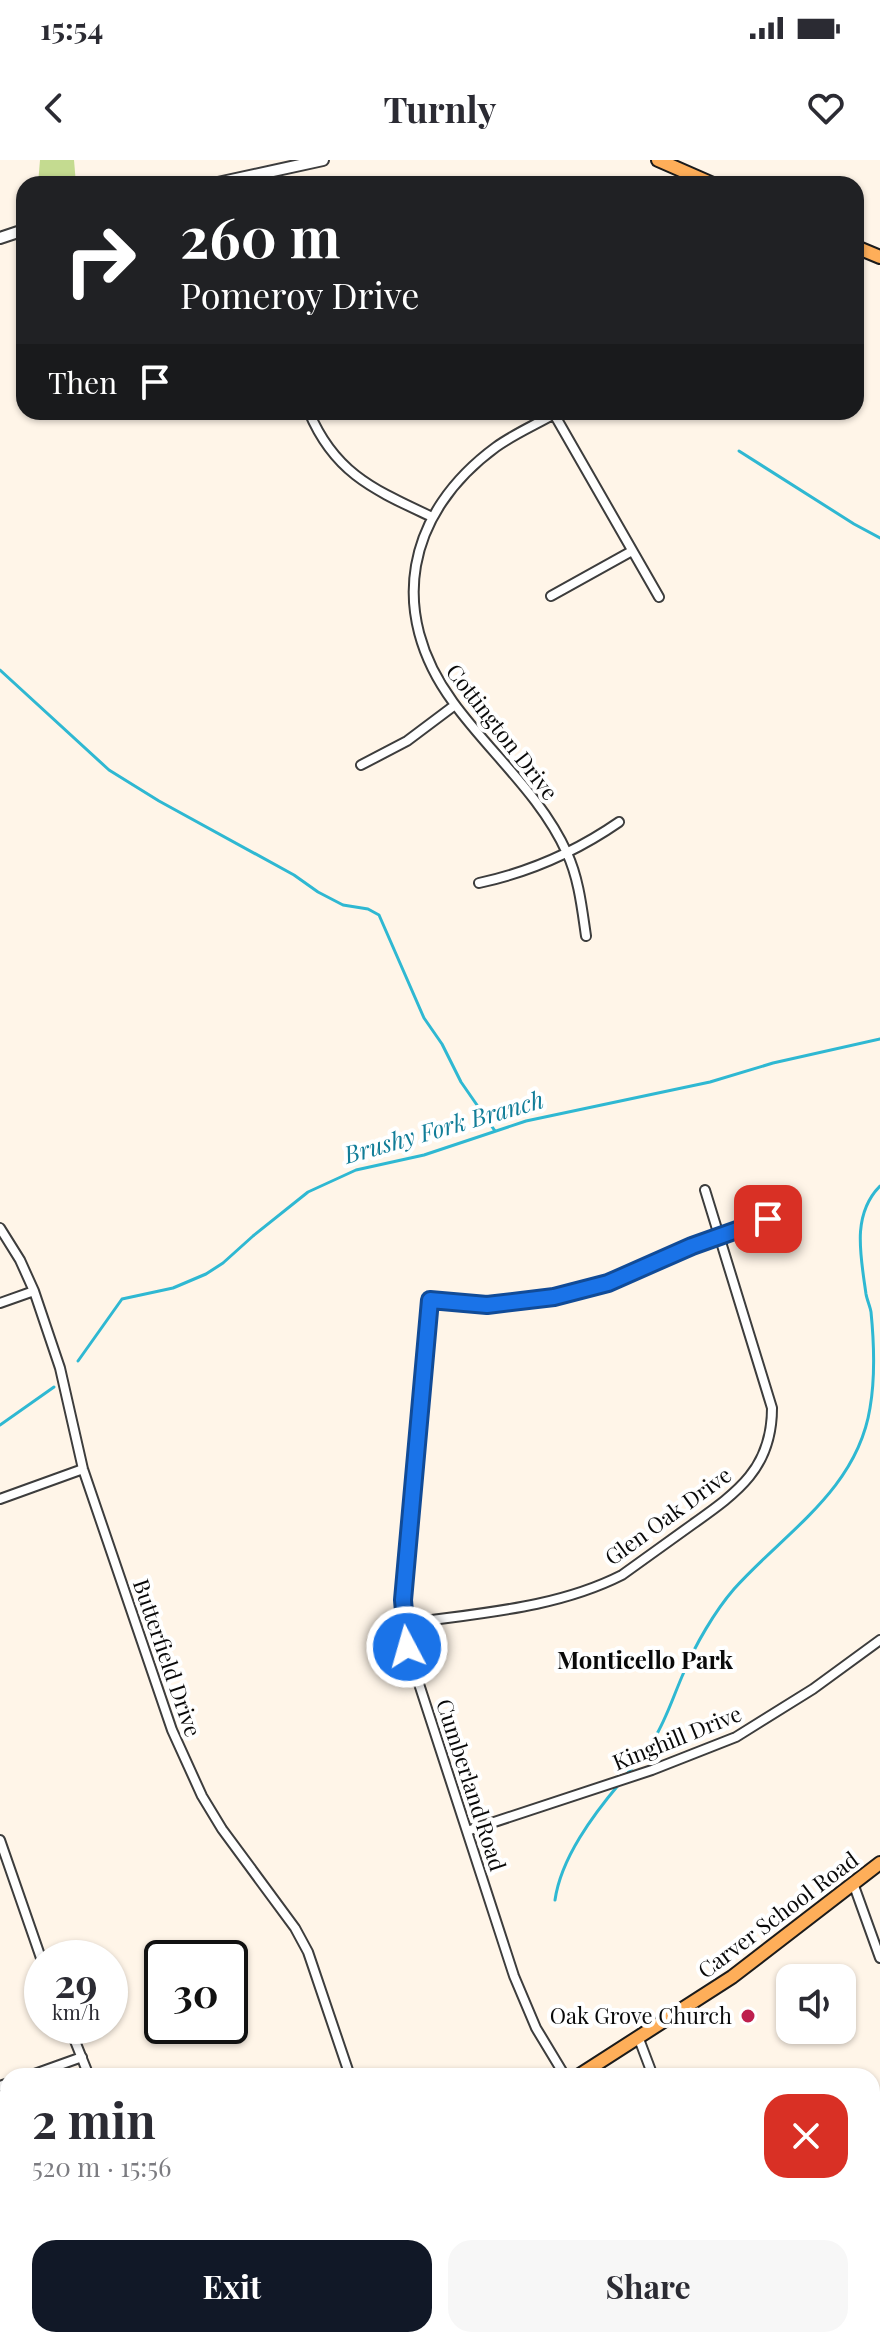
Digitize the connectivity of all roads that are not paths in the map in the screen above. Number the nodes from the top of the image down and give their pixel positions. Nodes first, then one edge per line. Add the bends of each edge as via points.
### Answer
1 (323, 160) edge
2 (658, 160) edge
3 (262, 176) edge
4 (695, 176) edge
5 (313, 420) edge
6 (543, 420) edge
7 (557, 420) edge
8 (432, 517) junction
9 (632, 551) junction
10 (551, 596) dead end
11 (659, 597) dead end
12 (455, 705) junction
13 (361, 765) dead end
14 (619, 822) dead end
15 (567, 853) junction
16 (479, 883) dead end
17 (586, 936) dead end
18 (705, 1190) dead end
19 (773, 1217) dead end
20 (0, 1228) edge
21 (720, 1235) junction
22 (34, 1291) junction
23 (0, 1303) edge
24 (83, 1469) junction
25 (0, 1499) edge
26 (404, 1624) junction
27 (880, 1640) edge
28 (467, 1831) junction
29 (0, 1840) edge
30 (880, 1863) edge
31 (853, 1883) junction
32 (35, 1940) edge
33 (880, 1958) edge
34 (639, 2039) junction
35 (77, 2044) edge
36 (82, 2057) junction
37 (51, 2068) edge
38 (86, 2068) edge
39 (347, 2068) edge
40 (560, 2068) edge
41 (591, 2068) edge
42 (650, 2068) edge

1 - 3 street
2 - 4 main road
5 - 8 street via 346,469
6 - 8 street, Cottington Drive via 496,447 460,479
7 - 9 street
8 - 12 street, Cottington Drive via 416,566 415,624 428,663
9 - 10 street
9 - 11 street
12 - 13 street via 407,741
12 - 15 street, Cottington Drive via 517,777
14 - 15 street
15 - 16 street
15 - 17 street, Cottington Drive
18 - 21 street, Glen Oak Drive
19 - 21 street
20 - 22 street, Butterfield Drive
21 - 26 street, Cumberland Road via 608,1283 554,1297 487,1305 430,1300
21 - 26 street, Glen Oak Drive via 772,1408 765,1450 746,1483 604,1584 549,1601
22 - 23 street
22 - 24 street, Butterfield Drive via 60,1368
24 - 25 street
24 - 39 street, Butterfield Drive via 186,1765 222,1829 308,1952
26 - 28 street, Cumberland Road
27 - 28 street, Kinghill Drive via 736,1737
28 - 40 street, Cumberland Road via 523,2002
29 - 32 street
30 - 31 main road, Carver School Road
31 - 33 street
31 - 34 main road, Carver School Road via 732,1977
34 - 41 main road, Carver School Road
34 - 42 street
35 - 36 street
36 - 37 street
36 - 38 street

